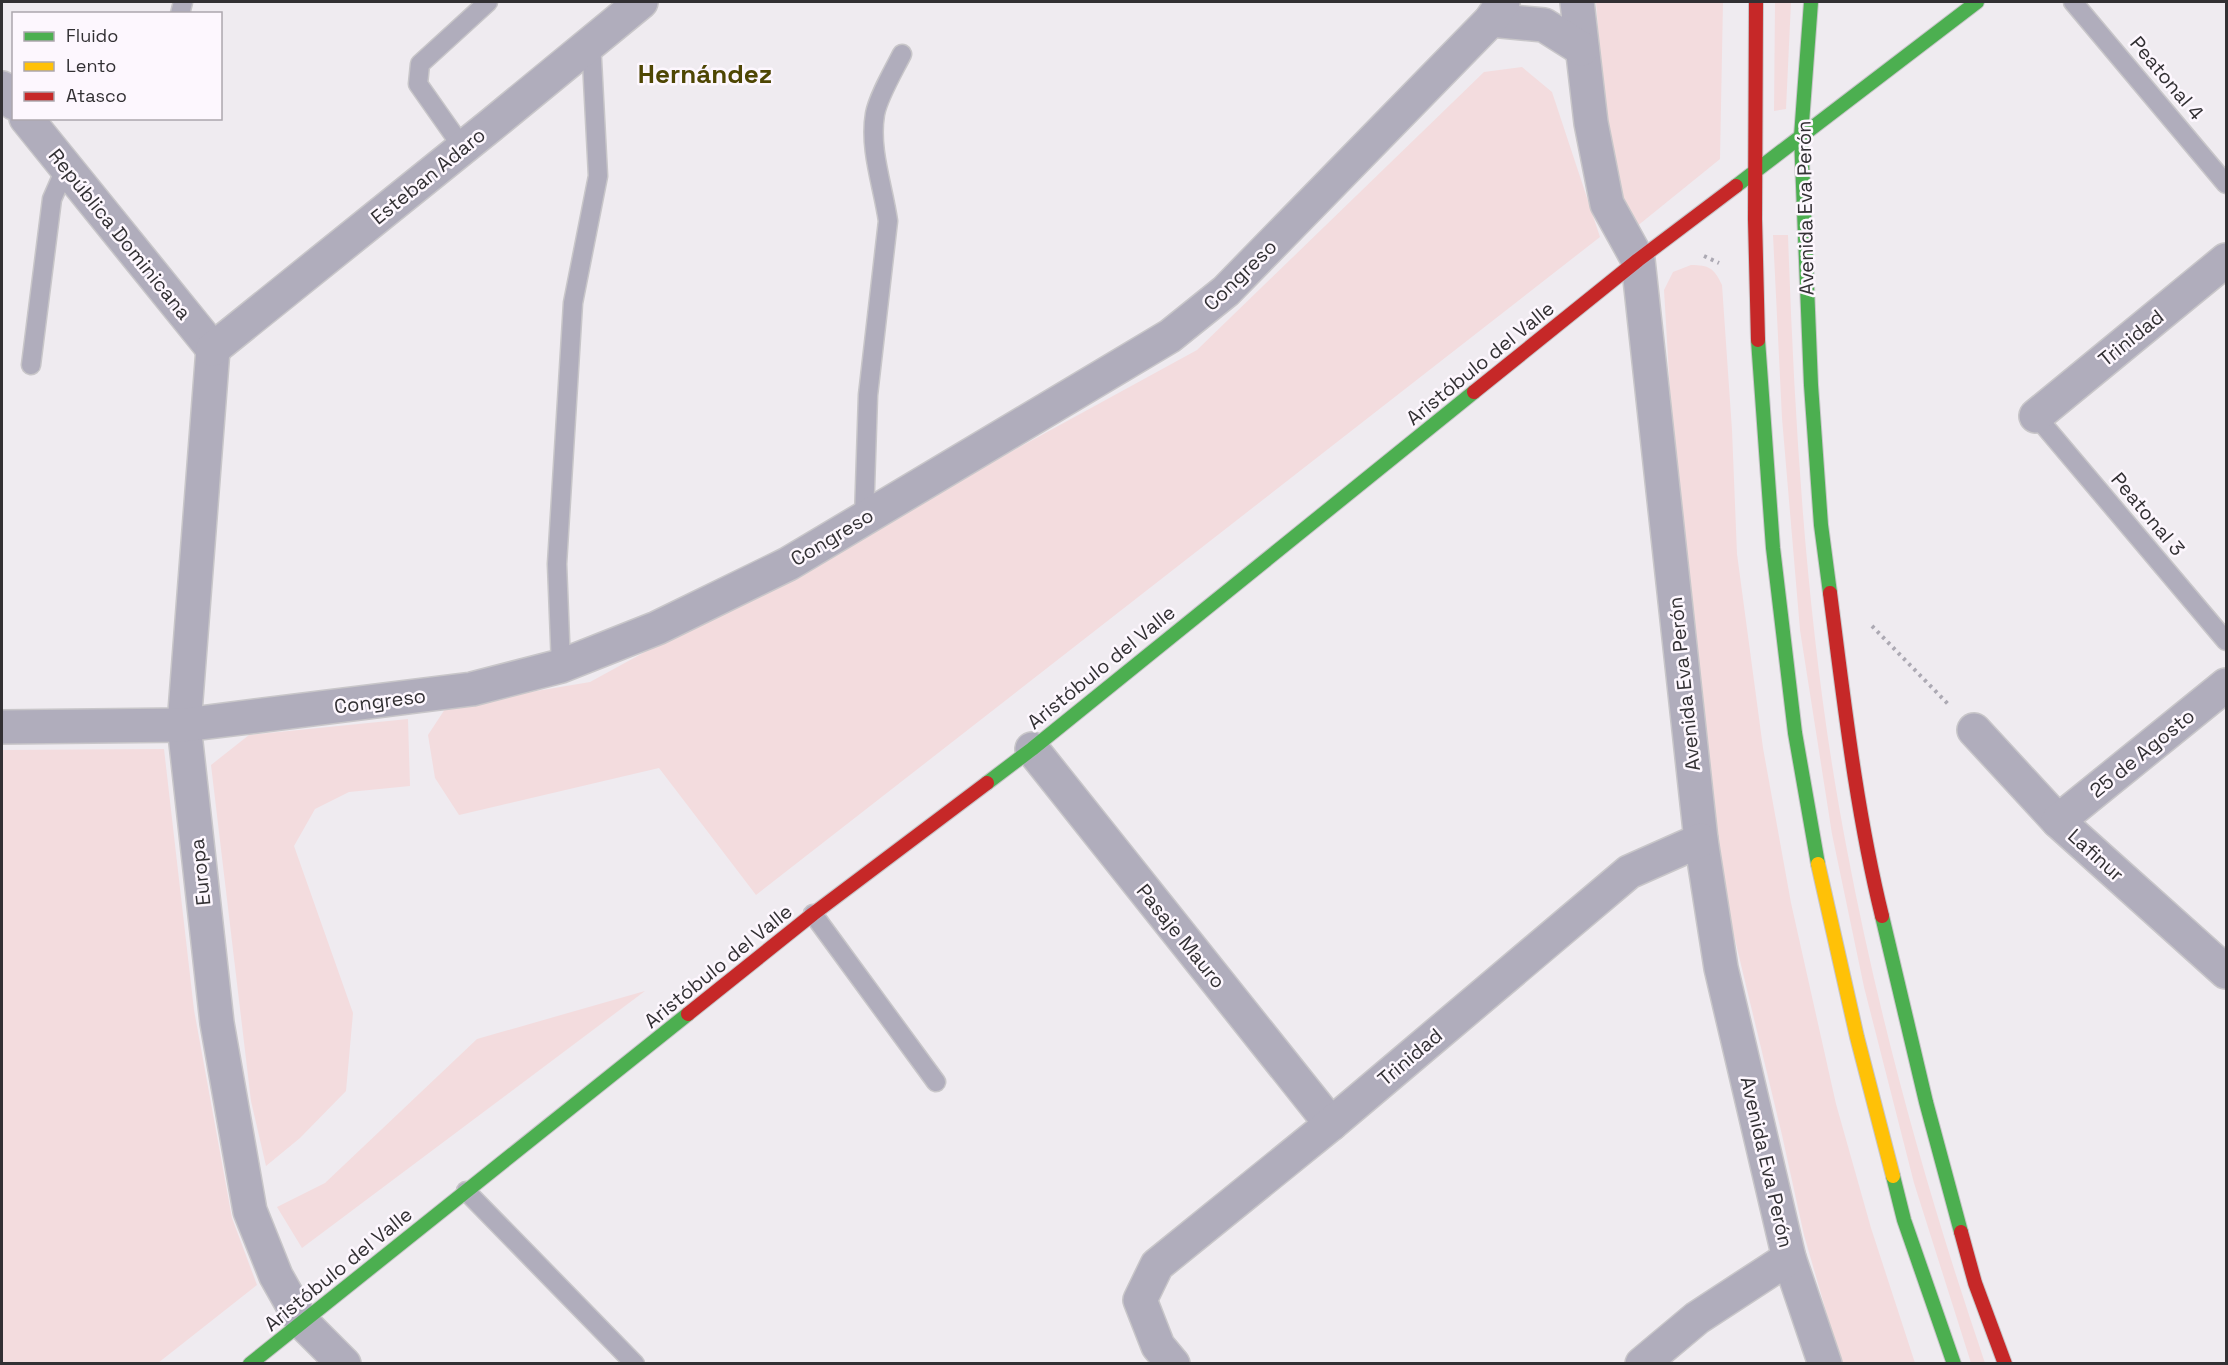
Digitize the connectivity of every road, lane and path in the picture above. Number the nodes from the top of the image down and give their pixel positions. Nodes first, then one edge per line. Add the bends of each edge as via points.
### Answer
1 (488, 2) edge
2 (640, 2) edge
3 (1577, 2) edge
4 (1756, 2) edge
5 (1811, 2) edge
6 (1977, 2) edge
7 (2073, 2) edge
8 (1497, 11) edge
9 (591, 41) junction
10 (1582, 49) junction
11 (902, 54) dead end
12 (2, 88) edge
13 (12, 100) edge
14 (28, 120) edge
15 (1801, 136) junction
16 (463, 148) junction
17 (66, 167) junction
18 (1755, 172) junction
19 (2226, 184) edge
20 (1638, 260) junction
21 (2226, 260) edge
22 (213, 349) junction
23 (31, 365) dead end
24 (2036, 416) joint
25 (864, 518) junction
26 (1867, 621) dead end
27 (2226, 641) edge
28 (561, 666) junction
29 (2226, 685) edge
30 (184, 725) junction
31 (2, 727) edge
32 (1974, 730) joint
33 (1032, 748) junction
34 (2058, 821) junction
35 (1701, 840) junction
36 (813, 914) junction
37 (2226, 972) edge
38 (936, 1082) dead end
39 (1331, 1124) junction
40 (466, 1191) junction
41 (1790, 1258) junction
42 (302, 1322) junction
43 (250, 1364) edge
44 (344, 1364) edge
45 (635, 1364) edge
46 (1173, 1364) edge
47 (1642, 1364) edge
48 (1825, 1364) edge
49 (1954, 1364) edge
50 (2005, 1364) edge

1 - 16 lane via 420,64 418,84
2 - 9 street, Esteban Adaro
3 - 10 street, Avenida Eva Perón
4 - 18 main road
5 - 15 main road, Avenida Eva Perón
6 - 15 main road, Aristóbulo del Valle
7 - 19 lane, Peatonal 4
8 - 10 street via 1544,25
8 - 25 street, Congreso via 1226,291 1180,329
9 - 16 street, Esteban Adaro
9 - 28 lane via 598,176 573,303 557,564
10 - 20 street, Avenida Eva Perón via 1607,204
11 - 25 lane via 875,113 875,161 888,221 868,395
12 - 13 street
14 - 17 street, República Dominicana
15 - 18 main road, Aristóbulo del Valle
15 - 50 main road, Avenida Eva Perón via 1821,525 1844,703 1874,880 1926,1102 1976,1283
16 - 22 street, Esteban Adaro
17 - 22 street, República Dominicana
17 - 23 lane via 52,199
18 - 20 main road, Aristóbulo del Valle
18 - 49 main road via 1759,374 1773,548 1795,733 1821,879 1857,1038 1904,1220
20 - 33 main road, Aristóbulo del Valle
20 - 35 street, Avenida Eva Perón
21 - 24 street, Trinidad
22 - 30 street, Europa
24 - 27 lane, Peatonal 3
25 - 28 street, Congreso via 788,564 667,624
26 - 32 path
28 - 30 street, Congreso via 472,689
29 - 34 street, 25 de Agosto
30 - 31 street, Congreso
30 - 42 street, Europa via 217,1023 250,1211 276,1276
32 - 34 street, Lafinur
33 - 36 main road, Aristóbulo del Valle
33 - 39 street, Pasaje Mauro
34 - 37 street, Lafinur
35 - 39 street, Trinidad via 1629,872
35 - 41 street, Avenida Eva Perón via 1721,968
36 - 38 lane
36 - 40 main road, Aristóbulo del Valle
39 - 46 street, Trinidad via 1157,1265 1140,1300 1158,1346
40 - 42 main road, Aristóbulo del Valle
40 - 45 lane
41 - 47 street via 1697,1318
41 - 48 street, Avenida Eva Perón
42 - 43 main road, Aristóbulo del Valle
42 - 44 street, Europa

